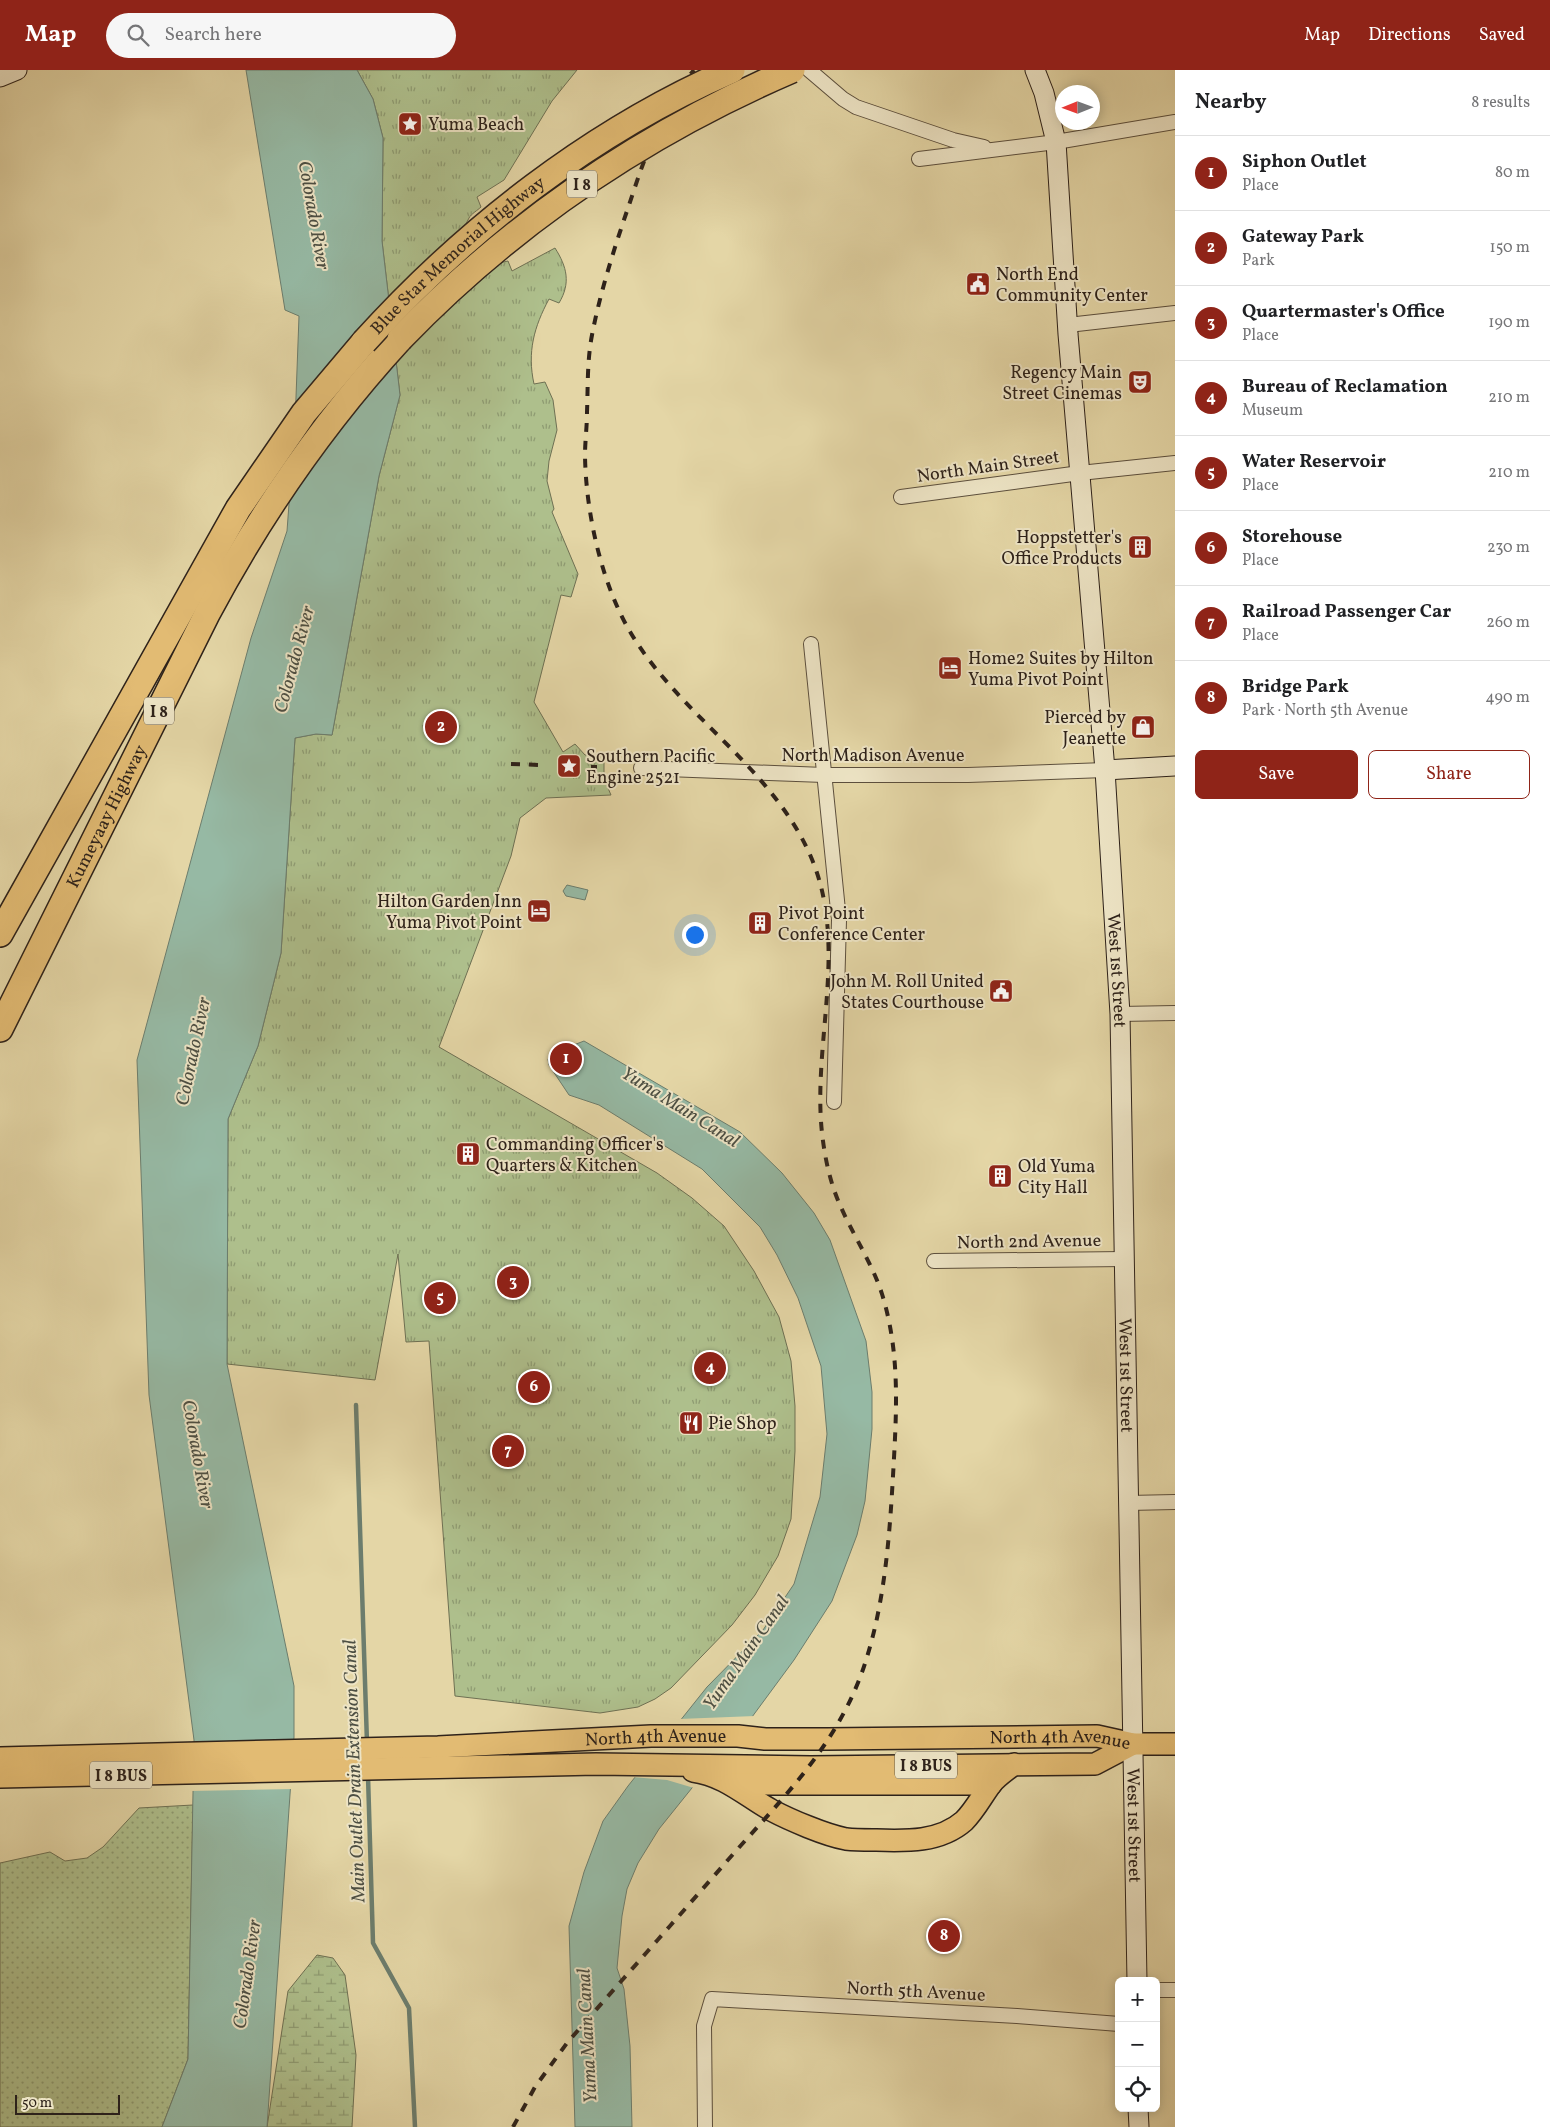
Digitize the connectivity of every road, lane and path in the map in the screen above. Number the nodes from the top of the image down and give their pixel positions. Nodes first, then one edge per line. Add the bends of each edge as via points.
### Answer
1 (17, 70) edge
2 (732, 70) edge
3 (792, 70) edge
4 (809, 70) edge
5 (1035, 70) edge
6 (0, 78) edge
7 (1175, 122) edge
8 (1056, 142) junction
9 (993, 150) junction
10 (919, 159) dead end
11 (1175, 312) edge
12 (1068, 325) junction
13 (327, 385) joint
14 (325, 427) joint
15 (1175, 463) edge
16 (1080, 473) junction
17 (901, 497) dead end
18 (812, 644) dead end
19 (1175, 766) edge
20 (641, 768) dead end
21 (1105, 770) junction
22 (824, 776) junction
23 (0, 934) edge
24 (12, 1006) junction
25 (1175, 1013) edge
26 (1120, 1014) junction
27 (0, 1029) edge
28 (0, 1033) edge
29 (834, 1102) dead end
30 (1124, 1259) junction
31 (934, 1261) dead end
32 (1175, 1502) edge
33 (1128, 1503) junction
34 (1133, 1744) junction
35 (1175, 1744) edge
36 (0, 1758) edge
37 (241, 1763) junction
38 (1014, 1764) junction
39 (709, 1768) junction
40 (0, 1777) edge
41 (731, 1784) junction
42 (991, 1784) junction
43 (1137, 1977) edge
44 (1160, 1990) edge
45 (1175, 1990) edge
46 (1115, 2024) edge
47 (1138, 2112) edge
48 (705, 2127) edge
49 (1139, 2127) edge

1 - 6 street
2 - 13 highway, Blue Star Memorial Highway / I 8, bridge via 618,130 514,203 420,283
3 - 14 highway, Blue Star Memorial Highway / I 8, bridge via 750,88 636,149 526,225 422,317
4 - 9 street via 856,107 944,138
5 - 8 street, West 1st Street
7 - 8 street
8 - 9 street
8 - 12 street, West 1st Street
9 - 10 street
11 - 12 street
12 - 16 street, West 1st Street
13 - 23 highway, Kumeyaay Highway / I 8 via 259,477 221,536
14 - 24 highway, Kumeyaay Highway / I 8 via 288,476 224,582
15 - 16 street, North Main Street
16 - 17 street, North Main Street
16 - 21 street, West 1st Street
18 - 22 street
19 - 21 street
20 - 22 street, North Madison Avenue
21 - 22 street, North Madison Avenue
21 - 26 street, West 1st Street
22 - 29 street via 840,920
24 - 27 highway, Kumeyaay Highway / I 8
24 - 28 highway
25 - 26 street
26 - 30 street, West 1st Street
30 - 31 street, North 2nd Avenue
30 - 33 street, West 1st Street
32 - 33 street
33 - 34 street, West 1st Street
34 - 35 main road, I 8 BUS
34 - 37 main road, North 4th Avenue / I 8 BUS via 1097,1736 827,1740 650,1736 438,1747
34 - 38 main road, North 4th Avenue / I 8 BUS via 1095,1764
34 - 43 street, West 1st Street
36 - 37 main road, I 8 BUS
37 - 39 main road, North 4th Avenue / I 8 BUS via 438,1768 596,1764
37 - 40 main road, I 8 BUS
38 - 39 main road, North 4th Avenue / I 8 BUS
38 - 42 main road
39 - 41 main road
41 - 42 main road
41 - 42 main road via 772,1810 829,1834 847,1839 887,1840 925,1840 945,1833 964,1821
44 - 45 street
46 - 48 street, North 5th Avenue via 712,1998 704,2026
47 - 49 street

